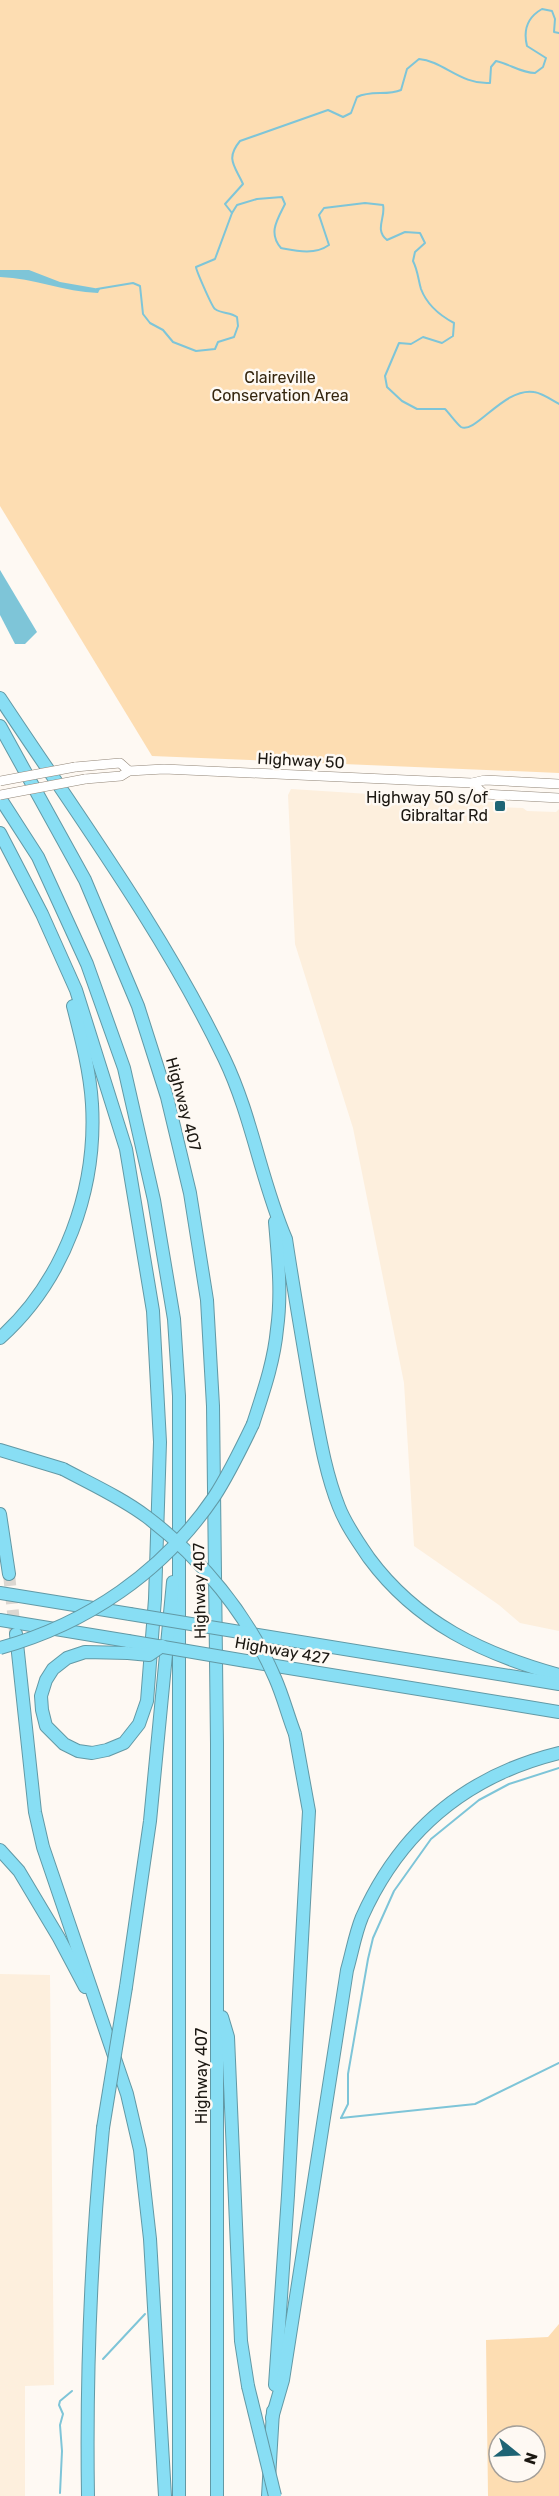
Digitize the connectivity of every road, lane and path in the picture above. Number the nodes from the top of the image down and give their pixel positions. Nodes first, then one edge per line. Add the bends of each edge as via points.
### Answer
1 (0, 698) edge
2 (0, 726) edge
3 (129, 771) junction
4 (0, 781) edge
5 (472, 783) junction
6 (559, 784) edge
7 (0, 796) edge
8 (559, 798) edge
9 (0, 833) edge
10 (67, 972) junction
11 (274, 1212) junction
12 (0, 1338) edge
13 (0, 1450) edge
14 (180, 1512) junction
15 (0, 1514) edge
16 (9, 1574) tunnel mouth
17 (0, 1585) edge
18 (0, 1593) edge
19 (56, 1602) junction
20 (0, 1620) edge
21 (16, 1634) tunnel mouth
22 (128, 1647) junction
23 (0, 1648) edge
24 (559, 1675) edge
25 (559, 1684) edge
26 (559, 1712) edge
27 (559, 1753) edge
28 (0, 1850) edge
29 (218, 2002) junction
30 (100, 2011) junction
31 (273, 2418) junction
32 (88, 2496) edge
33 (165, 2496) edge
34 (179, 2496) edge
35 (217, 2496) edge
36 (268, 2496) edge
37 (275, 2496) edge

1 - 11 highway via 143,915 197,1007 246,1114
2 - 29 highway, Highway 407 via 85,879 138,1006 167,1097 190,1193 207,1300 213,1406
3 - 4 main road, Highway 50, bridge via 120,763
3 - 5 main road, Highway 50 via 164,769
3 - 7 main road, Highway 50, bridge via 120,776
5 - 6 main road, Highway 50 via 485,780
5 - 8 main road, Highway 50 via 484,794
7 - 14 highway, Highway 407 via 38,857 87,964 124,1068 154,1200 174,1319
9 - 10 highway
10 - 12 highway via 92,1103 91,1162 80,1213 61,1256 39,1294
10 - 22 highway via 126,1149 153,1311 160,1442 147,1701 139,1724 124,1743 92,1753 64,1744 46,1726 42,1710 41,1696 53,1669 67,1658
11 - 23 highway, bridge via 280,1280 277,1330 268,1378 253,1424 214,1496 190,1529 131,1585 62,1627
11 - 24 highway via 286,1239 322,1450 339,1508 359,1544 385,1579 448,1632 520,1664
13 - 31 highway, bridge via 63,1469 102,1489 147,1516 200,1564 242,1617 274,1677 295,1734 309,1811
14 - 32 highway, bridge via 150,1821 103,2128 93,2227
14 - 34 highway, Highway 407
15 - 16 highway
17 - 19 highway
18 - 19 highway, Highway 427
19 - 25 highway, Highway 427, bridge
20 - 22 highway
21 - 30 highway via 35,1812 43,1847
22 - 26 highway, Highway 427, bridge via 149,1655 162,1646
27 - 31 highway via 529,1760 472,1786 437,1812 406,1844 382,1878 361,1919 347,1971 283,2380
28 - 30 highway via 19,1871
29 - 35 highway, Highway 407
29 - 37 highway, bridge via 228,2037 241,2341
30 - 33 highway via 140,2150 150,2239
31 - 36 highway

